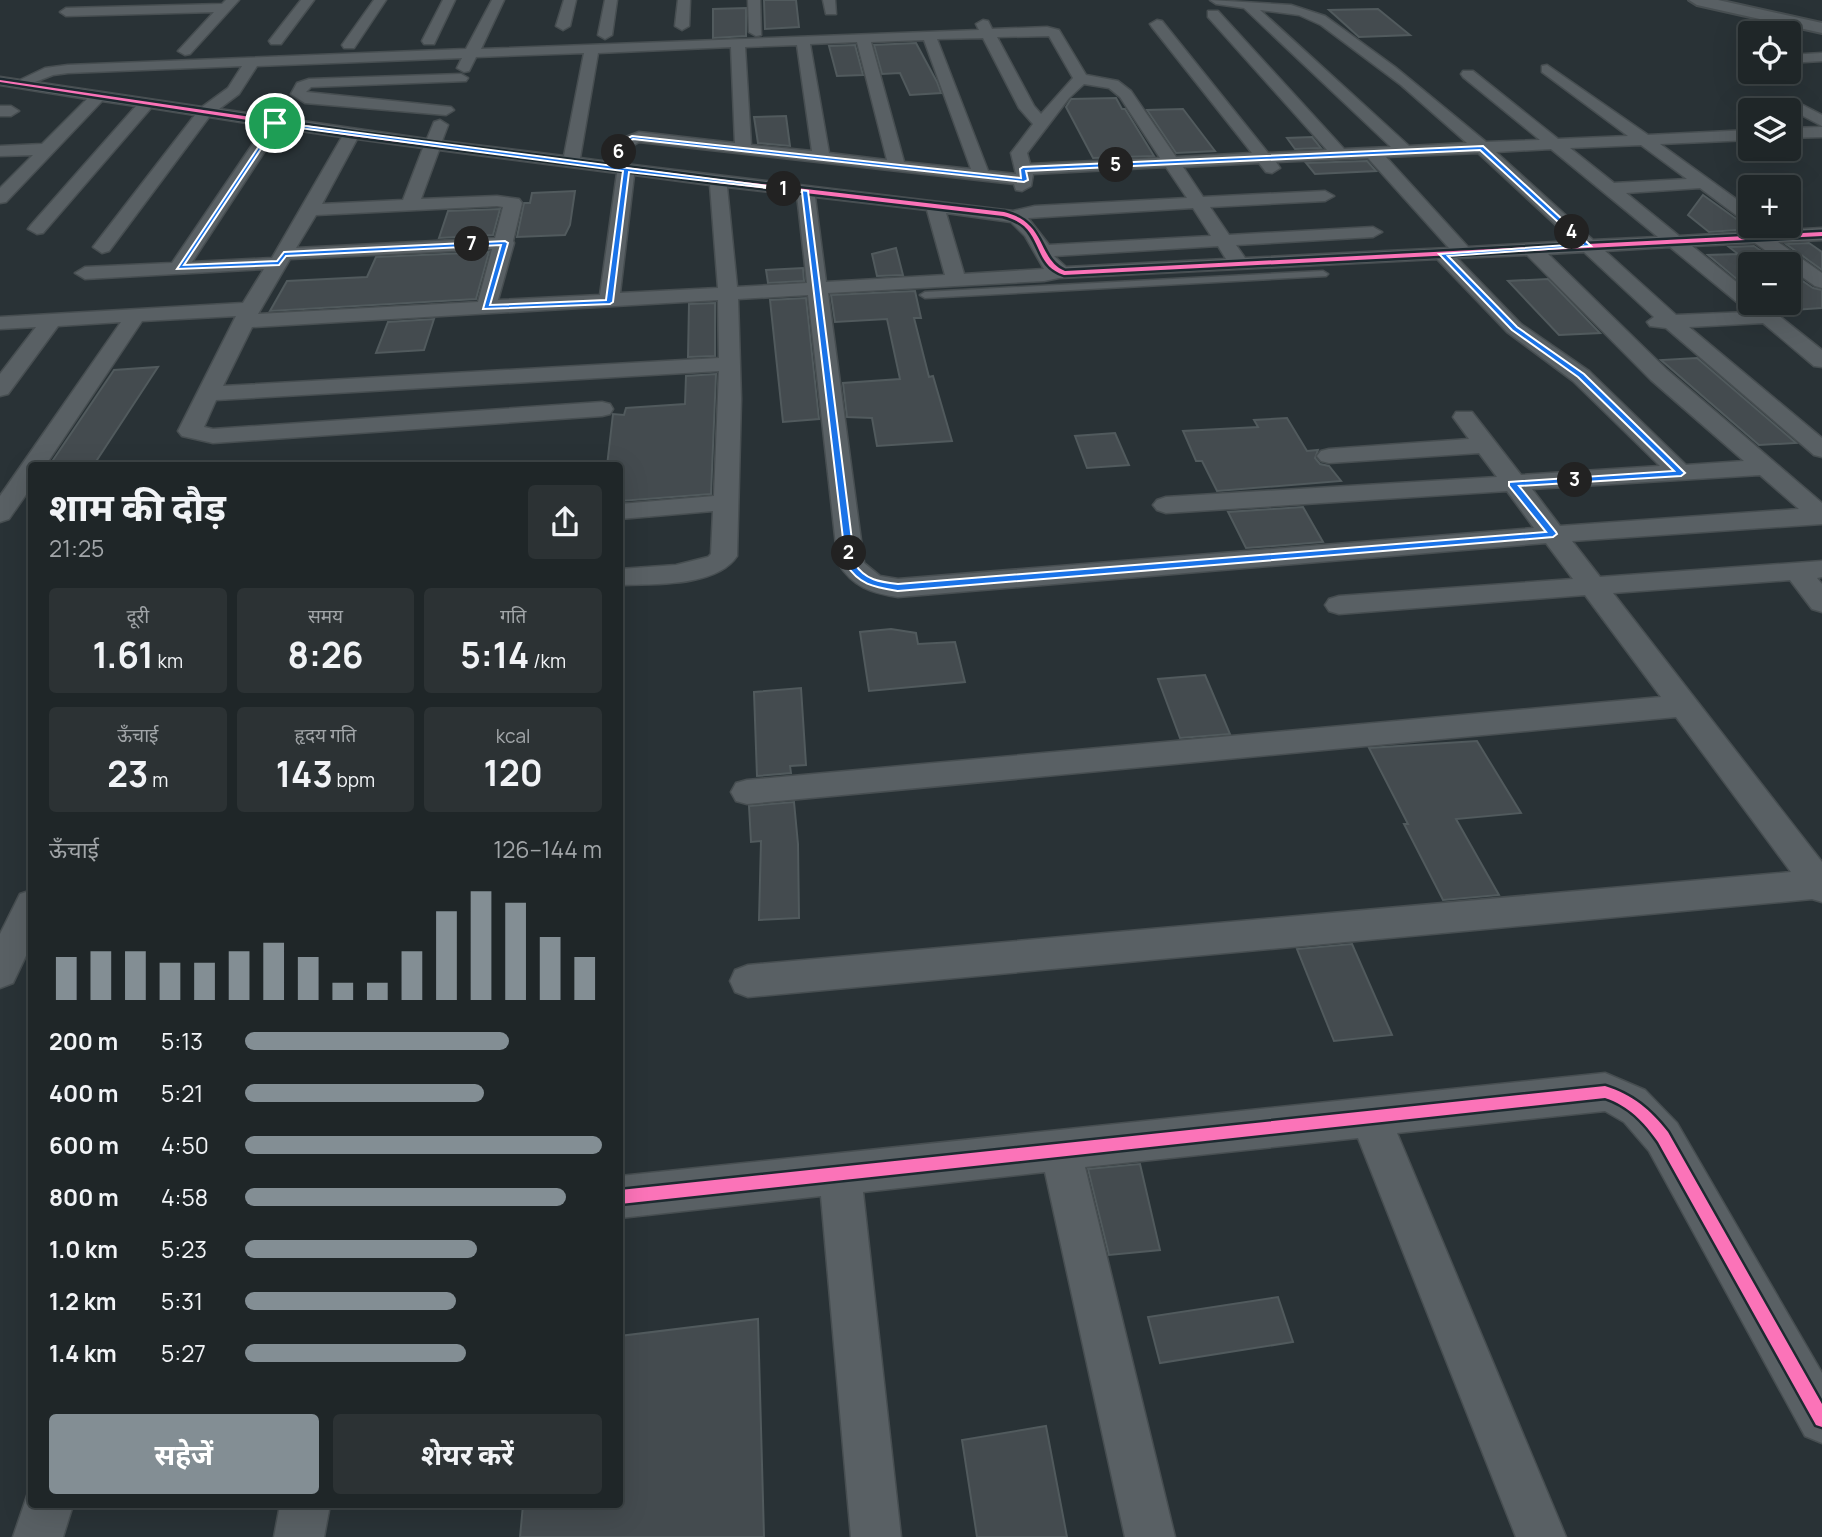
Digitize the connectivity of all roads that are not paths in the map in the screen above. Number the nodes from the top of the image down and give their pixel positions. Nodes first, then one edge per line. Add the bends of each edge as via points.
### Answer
1 (308, 0) edge
2 (380, 0) edge
3 (449, 0) edge
4 (498, 0) edge
5 (570, 0) edge
6 (611, 0) edge
7 (684, 0) edge
8 (754, 0) edge
9 (1697, 0) edge
10 (1718, 0) edge
11 (229, 4) edge
12 (1249, 6) junction
13 (1214, 7) edge
14 (66, 12) dead end
15 (1157, 24) dead end
16 (1822, 25) edge
17 (563, 26) dead end
18 (682, 26) dead end
19 (986, 28) junction
20 (206, 29) junction
21 (180, 30) dead end
22 (756, 32) dead end
23 (605, 35) dead end
24 (929, 35) junction
25 (863, 38) junction
26 (276, 41) dead end
27 (429, 41) dead end
28 (803, 41) junction
29 (738, 44) junction
30 (349, 45) dead end
31 (592, 48) junction
32 (469, 53) junction
33 (72, 54) dead end
34 (187, 57) junction
35 (1822, 57) edge
36 (1801, 58) edge
37 (253, 61) junction
38 (1547, 69) dead end
39 (55, 70) junction
40 (1468, 74) dead end
41 (461, 78) junction
42 (1081, 79) junction
43 (0, 81) edge
44 (19, 83) junction
45 (98, 96) junction
46 (144, 104) junction
47 (1801, 109) edge
48 (446, 110) junction
49 (204, 113) junction
50 (1822, 121) edge
51 (275, 123) junction
52 (1041, 124) junction
53 (1822, 132) edge
54 (1801, 133) edge
55 (352, 134) junction
56 (1738, 136) edge
57 (1647, 141) junction
58 (432, 144) junction
59 (1552, 144) junction
60 (743, 148) junction
61 (1481, 148) junction
62 (48, 149) junction
63 (0, 151) edge
64 (1405, 151) junction
65 (1372, 152) junction
66 (1339, 153) junction
67 (821, 156) junction
68 (1264, 156) junction
69 (571, 162) junction
70 (1171, 162) junction
71 (897, 165) junction
72 (621, 169) junction
73 (981, 174) junction
74 (1024, 174) junction
75 (718, 181) junction
76 (1703, 183) junction
77 (1608, 189) junction
78 (4, 190) edge
79 (805, 191) junction
80 (1325, 196) dead end
81 (1293, 197) junction
82 (1199, 203) junction
83 (410, 205) junction
84 (935, 207) junction
85 (1738, 208) edge
86 (310, 210) junction
87 (1009, 215) junction
88 (37, 229) dead end
89 (1373, 232) dead end
90 (1738, 236) edge
91 (1772, 238) edge
92 (1224, 241) junction
93 (1672, 242) junction
94 (505, 243) junction
95 (1587, 246) junction
96 (102, 247) dead end
97 (1532, 249) junction
98 (1043, 251) junction
99 (1453, 254) junction
100 (281, 258) junction
101 (1240, 265) junction
102 (179, 267) junction
103 (85, 273) dead end
104 (1323, 274) dead end
105 (1047, 279) junction
106 (956, 280) junction
107 (1822, 282) edge
108 (817, 289) junction
109 (728, 295) junction
110 (925, 295) dead end
111 (610, 302) junction
112 (486, 308) junction
113 (136, 315) junction
114 (248, 315) junction
115 (1766, 317) junction
116 (52, 320) junction
117 (1670, 321) junction
118 (0, 323) edge
119 (1607, 324) junction
120 (1822, 361) edge
121 (729, 364) junction
122 (0, 389) edge
123 (206, 394) junction
124 (602, 409) dead end
125 (1464, 417) dead end
126 (1485, 445) junction
127 (1822, 450) edge
128 (1329, 456) dead end
129 (35, 462) edge
130 (1766, 467) junction
131 (28, 473) edge
132 (1681, 473) junction
133 (1512, 484) junction
134 (725, 503) junction
135 (1166, 505) dead end
136 (28, 510) edge
137 (623, 511) edge
138 (1, 513) edge
139 (1821, 516) edge
140 (1553, 534) junction
141 (1809, 570) edge
142 (623, 577) edge
143 (1594, 587) junction
144 (1822, 603) edge
145 (1339, 606) dead end
146 (1683, 706) junction
147 (747, 792) dead end
148 (1820, 886) edge
149 (28, 912) edge
150 (0, 972) edge
151 (748, 981) dead end
152 (1370, 1118) junction
153 (1061, 1152) junction
154 (840, 1172) junction
155 (623, 1197) edge
156 (1822, 1419) edge
157 (47, 1508) edge
158 (304, 1508) edge
159 (38, 1537) edge
160 (299, 1537) edge
161 (876, 1537) edge
162 (1150, 1537) edge
163 (1541, 1537) edge

1 - 26 street
2 - 30 street
3 - 27 street
4 - 32 street
5 - 17 street
6 - 23 street
7 - 18 street
8 - 22 street
9 - 16 street
10 - 16 street
11 - 14 street
11 - 20 street
12 - 13 street
12 - 61 street via 1295,10 1319,18 1404,79
12 - 64 street
13 - 66 street
15 - 68 street
19 - 24 street
19 - 42 street via 1051,32
19 - 52 street via 1027,108
20 - 21 street
20 - 34 street
24 - 25 street
24 - 73 street
25 - 28 street
25 - 71 street
28 - 29 street
28 - 67 street
29 - 31 street
29 - 60 street
31 - 32 street
31 - 69 street
32 - 37 street
32 - 41 street
33 - 39 street
34 - 37 street
34 - 39 street
34 - 46 street via 171,86
35 - 36 street
37 - 49 street via 234,91
38 - 57 street
39 - 44 street
40 - 59 street
41 - 48 street
41 - 48 street via 309,83 298,94
42 - 52 street
42 - 70 street via 1123,90
43 - 44 street
44 - 45 street
45 - 46 street
45 - 62 street
46 - 49 street
46 - 88 street
47 - 50 street
48 - 58 street
49 - 51 street
49 - 96 street
51 - 55 street
51 - 102 street
52 - 74 street via 1019,153
53 - 54 street
55 - 58 street
55 - 86 street
56 - 57 street
57 - 59 street
57 - 76 street
58 - 69 street
58 - 83 street
59 - 61 street
59 - 77 street
60 - 67 street
60 - 72 street via 632,138 621,143
61 - 64 street
61 - 95 street
62 - 63 street
62 - 78 street
64 - 65 street
65 - 66 street
65 - 99 street
66 - 68 street
67 - 71 street
68 - 70 street
68 - 81 street
69 - 72 street
70 - 74 street
70 - 82 street
71 - 73 street
72 - 75 street
72 - 111 street
73 - 74 street
74 - 87 street
75 - 79 street
75 - 109 street
76 - 77 street
76 - 85 street
77 - 93 street
79 - 84 street
79 - 108 street
80 - 81 street
81 - 82 street
82 - 87 street
82 - 92 street
83 - 86 street
83 - 94 street via 513,203
84 - 87 street
84 - 106 street
86 - 100 street
87 - 98 street via 1028,225
89 - 92 street
90 - 93 street
91 - 107 street
92 - 98 street
92 - 101 street
93 - 95 street
93 - 115 street
94 - 100 street
94 - 112 street
95 - 97 street
95 - 117 street
97 - 99 street
97 - 119 street
98 - 105 street via 1052,268
99 - 101 street
99 - 132 street via 1514,328 1581,376
100 - 102 street
100 - 114 street
101 - 105 street
102 - 103 street
104 - 105 lane
105 - 106 street
105 - 110 lane
106 - 108 street
108 - 109 street
108 - 140 street via 850,564 872,584 898,588
109 - 111 street
109 - 121 street
111 - 112 street
112 - 114 street
113 - 114 street
113 - 116 street
113 - 129 street
114 - 123 street
115 - 117 street
115 - 120 street
116 - 118 street
116 - 122 street
117 - 119 street
117 - 127 street
119 - 130 street via 1659,376
121 - 123 street
121 - 134 street
123 - 124 street via 190,430 213,436
125 - 126 street
126 - 128 street
126 - 133 street
130 - 132 street
130 - 139 street
131 - 138 street
132 - 133 street
133 - 135 street
133 - 140 street
134 - 137 street
134 - 142 street via 721,561 706,569
136 - 138 street
139 - 140 street
140 - 143 street
141 - 143 street
141 - 144 street
143 - 145 street
143 - 146 street
146 - 147 street
146 - 148 street
148 - 151 street
149 - 150 street
152 - 153 street
152 - 156 street via 1605,1092 1639,1107 1663,1137
152 - 163 street
153 - 154 street
153 - 162 street
154 - 155 street
154 - 161 street
157 - 159 street
158 - 160 street

